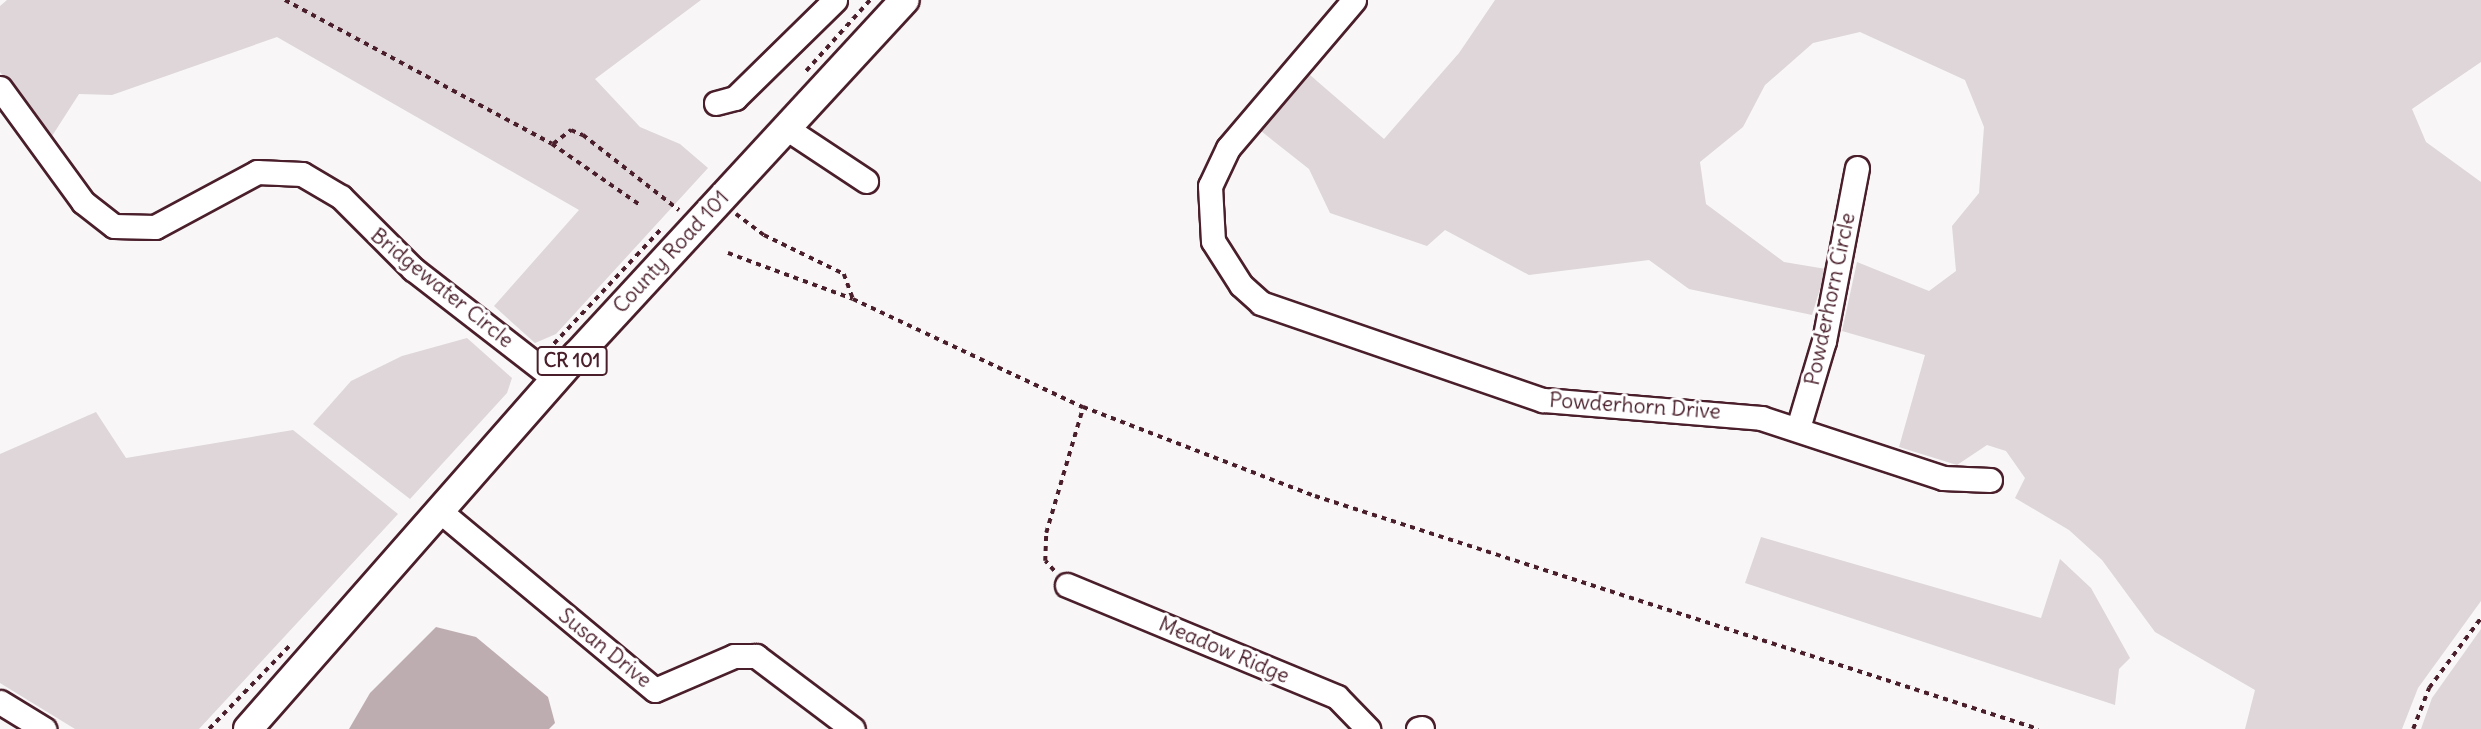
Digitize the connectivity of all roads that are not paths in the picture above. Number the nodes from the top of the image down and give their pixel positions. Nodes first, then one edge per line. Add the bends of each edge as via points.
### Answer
1 (835, 0) edge
2 (905, 0) edge
3 (1354, 0) edge
4 (0, 88) edge
5 (716, 103) dead end
6 (786, 128) junction
7 (1857, 168) dead end
8 (866, 181) dead end
9 (556, 380) junction
10 (1798, 428) junction
11 (1990, 480) dead end
12 (441, 513) junction
13 (1068, 585) road end
14 (0, 702) edge
15 (44, 729) edge
16 (248, 729) edge
17 (853, 729) edge
18 (1368, 729) edge

1 - 5 street via 735,98
2 - 6 main road, County Road 101 / CR 101
3 - 10 street, Powderhorn Drive via 1228,148 1210,186 1213,241 1225,264 1261,303 1543,400 1711,409
4 - 9 street, Bridgewater Circle via 83,202 114,226 155,227 257,172 302,174 341,197 413,269
6 - 8 street
6 - 9 main road, County Road 101 / CR 101
7 - 10 street, Powderhorn Circle via 1824,341
9 - 12 main road, County Road 101 / CR 101
10 - 11 street, Powderhorn Drive via 1943,478
12 - 16 main road, County Road 101 / CR 101
12 - 17 street, Susan Drive via 655,690 734,656 756,656
13 - 18 street, Meadow Ridge via 1337,697
14 - 15 street

